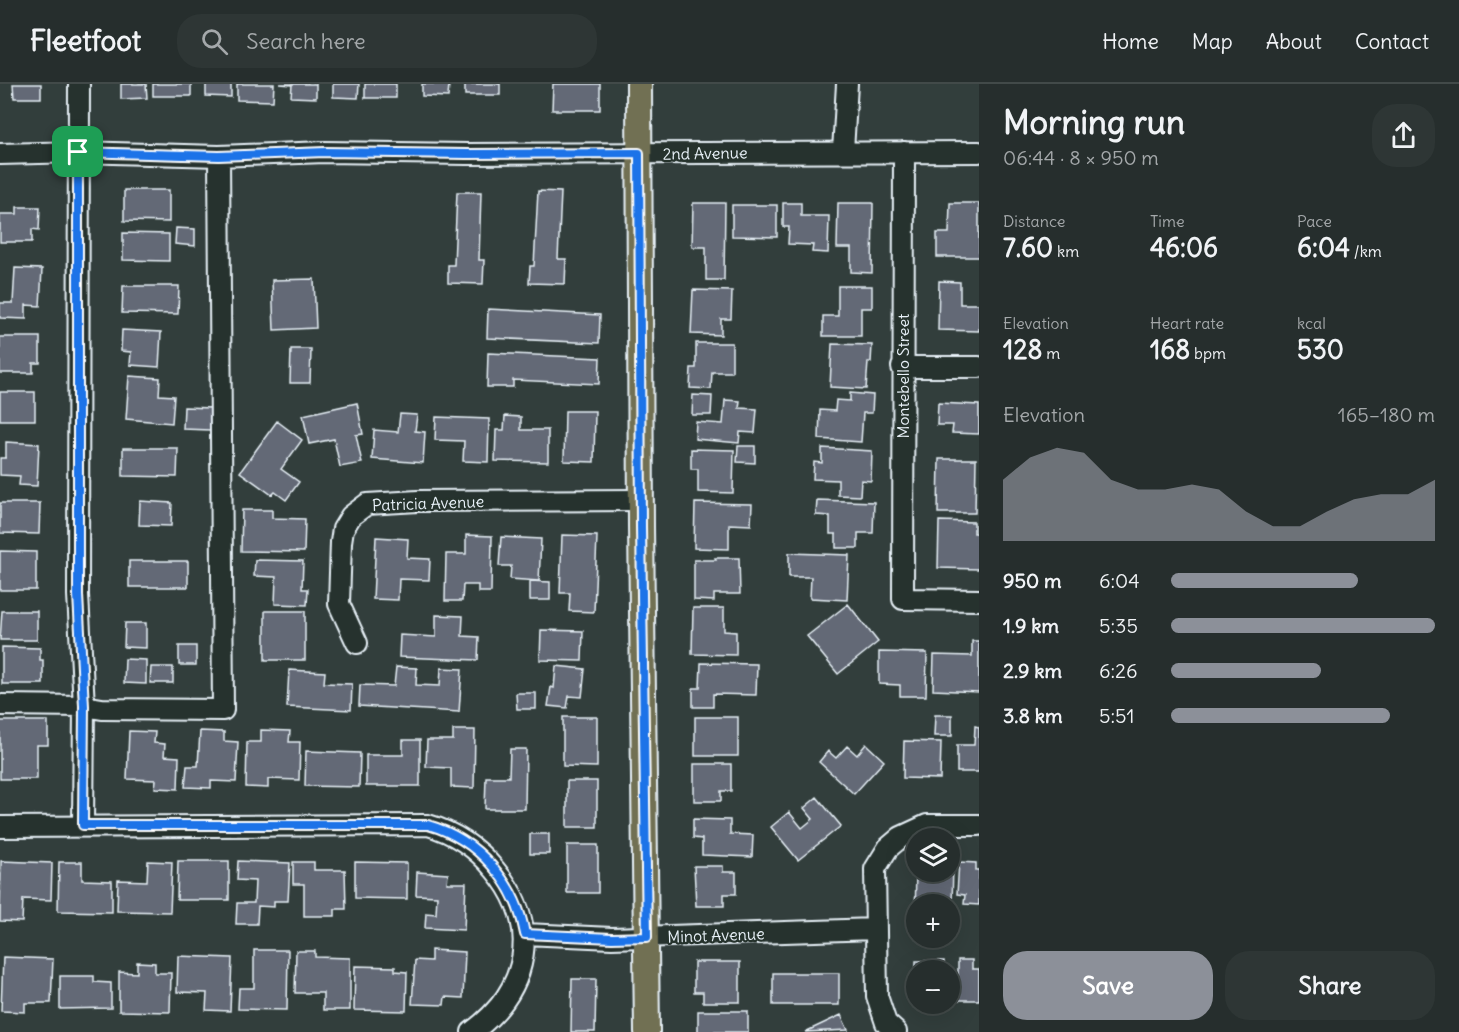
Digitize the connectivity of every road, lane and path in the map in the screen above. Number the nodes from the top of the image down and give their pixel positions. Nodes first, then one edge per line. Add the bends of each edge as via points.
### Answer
1 (79, 84) edge
2 (639, 84) edge
3 (847, 84) edge
4 (843, 151) junction
5 (78, 152) junction
6 (904, 152) junction
7 (979, 152) edge
8 (639, 153) junction
9 (0, 154) edge
10 (219, 156) junction
11 (903, 367) junction
12 (979, 367) edge
13 (641, 500) junction
14 (979, 600) edge
15 (357, 643) dead end
16 (0, 705) edge
17 (84, 706) junction
18 (83, 825) junction
19 (979, 825) edge
20 (0, 827) edge
21 (875, 929) junction
22 (525, 934) junction
23 (647, 937) junction
24 (472, 1032) edge
25 (647, 1032) edge
26 (896, 1032) edge

1 - 5 street
2 - 8 main road
3 - 4 street
4 - 6 street, 2nd Avenue
4 - 8 street, 2nd Avenue
5 - 9 street, 2nd Avenue
5 - 10 street, 2nd Avenue
5 - 17 street via 78,595
6 - 7 street, 2nd Avenue
6 - 11 street, Montebello Street
8 - 10 street, 2nd Avenue via 325,152
8 - 13 main road
10 - 17 street via 223,710
11 - 12 street
11 - 14 street, Montebello Street via 903,599
13 - 15 street, Patricia Avenue via 367,504 351,516 341,542 339,604
13 - 23 main road
16 - 17 street
17 - 18 street
18 - 20 street
18 - 22 street via 428,825 462,839 489,862 516,903
19 - 21 street via 927,825 888,848 875,869
21 - 23 street, Minot Avenue
21 - 26 street via 878,996 886,1023
22 - 23 street, Minot Avenue
22 - 24 street via 514,985 496,1011
23 - 25 main road

